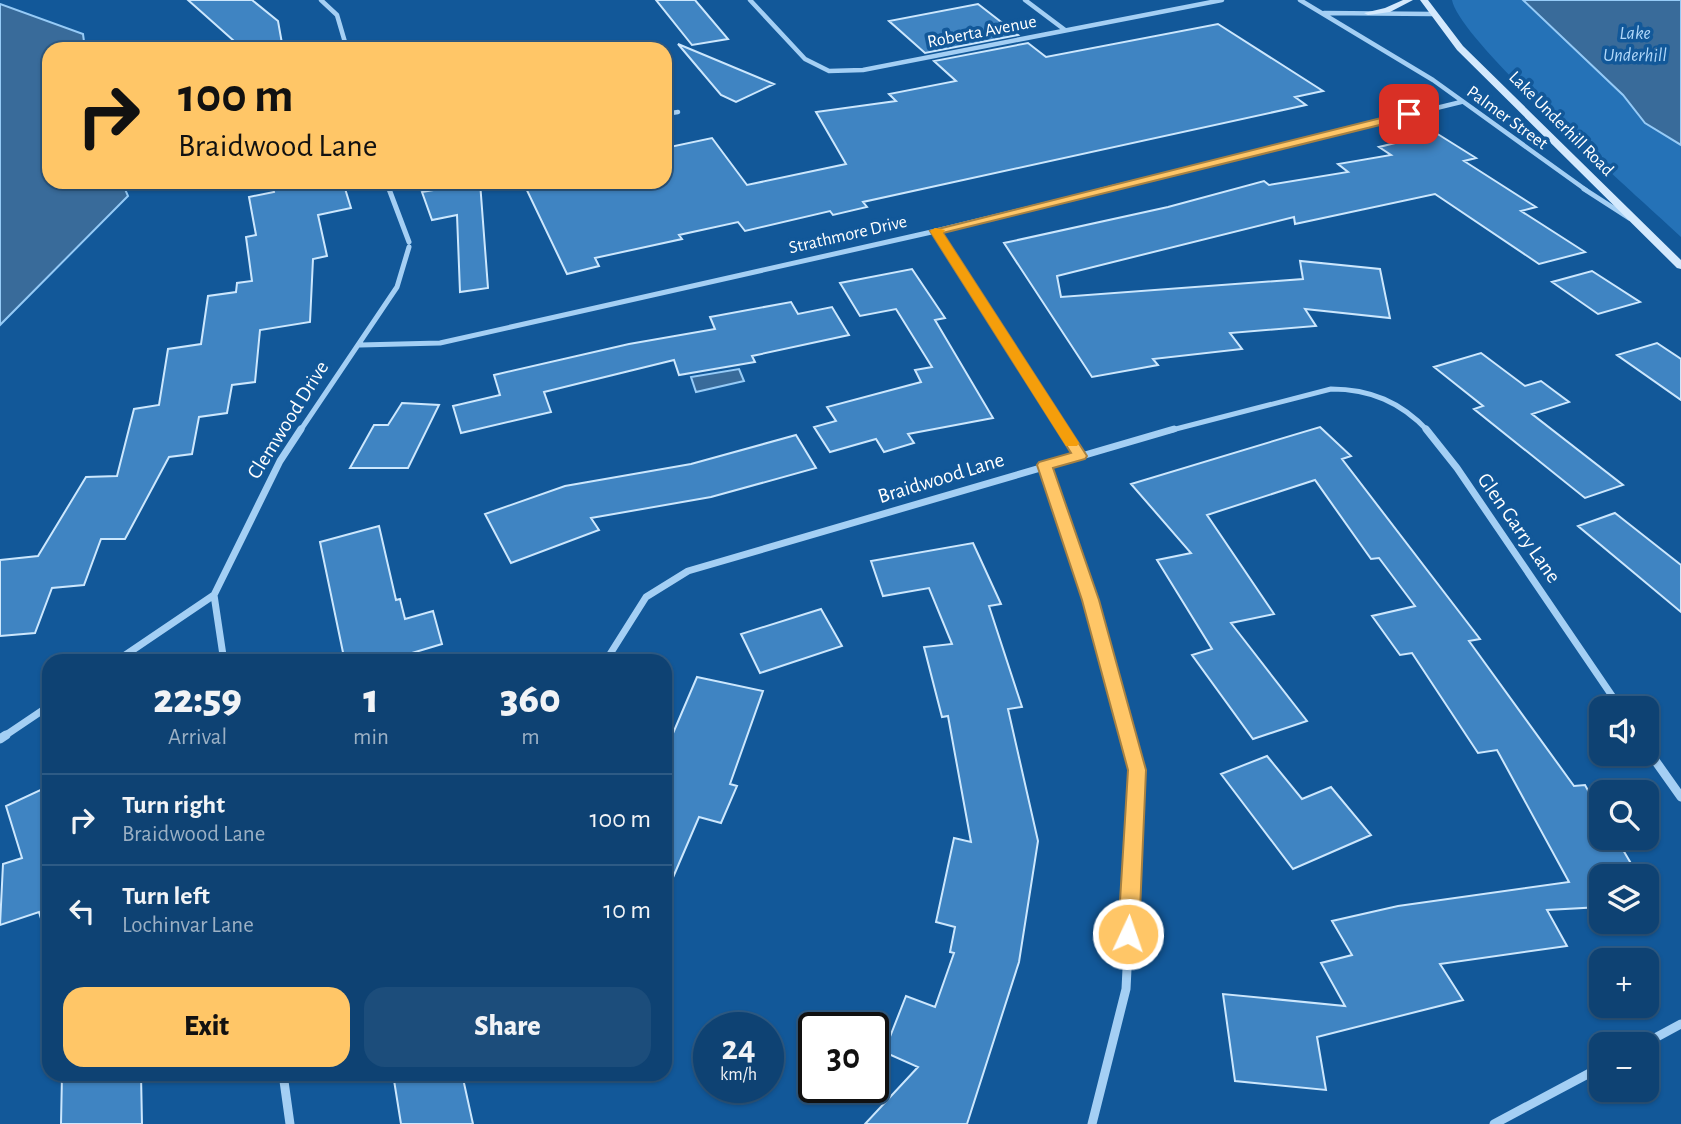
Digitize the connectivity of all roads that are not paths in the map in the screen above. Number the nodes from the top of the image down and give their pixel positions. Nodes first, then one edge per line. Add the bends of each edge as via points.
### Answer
1 (321, 0) edge
2 (750, 0) edge
3 (1025, 0) edge
4 (1222, 0) edge
5 (1300, 0) edge
6 (1409, 0) edge
7 (1424, 0) edge
8 (1324, 13) junction
9 (1368, 13) junction
10 (1432, 15) junction
11 (1065, 30) junction
12 (345, 42) edge
13 (1461, 102) junction
14 (678, 112) dead end
15 (672, 113) edge
16 (389, 189) edge
17 (1637, 223) junction
18 (936, 231) junction
19 (1681, 266) edge
20 (360, 345) junction
21 (1367, 390) joint
22 (1080, 456) junction
23 (1045, 465) junction
24 (214, 595) junction
25 (127, 654) edge
26 (223, 654) edge
27 (610, 654) edge
28 (1613, 696) edge
29 (42, 711) edge
30 (0, 739) edge
31 (1659, 766) edge
32 (1681, 797) edge
33 (1681, 1024) edge
34 (1659, 1036) edge
35 (1589, 1073) edge
36 (284, 1081) edge
37 (290, 1124) edge
38 (1092, 1124) edge
39 (1494, 1124) edge

1 - 12 street via 337,15
2 - 11 street, Roberta Avenue via 805,59 829,71 863,70
3 - 11 street
4 - 11 street, Roberta Avenue
5 - 8 street, Palmer Street
6 - 9 main road
7 - 10 main road, Lake Underhill Road
8 - 9 street, Palmer Street
8 - 13 street, Palmer Street
9 - 10 street, Palmer Street
10 - 17 main road, Lake Underhill Road
13 - 17 street, Palmer Street
13 - 18 street, Strathmore Drive
14 - 15 street
16 - 20 street, Clemwood Drive via 409,245 397,288
17 - 19 main road, Lake Underhill Road
18 - 20 street, Strathmore Drive via 440,342
18 - 22 street
20 - 24 street, Clemwood Drive via 281,461
21 - 22 street, Braidwood Lane via 1321,389
21 - 28 street, Glen Garry Lane via 1394,403 1432,435
22 - 23 street, Braidwood Lane
23 - 27 street, Braidwood Lane via 688,571 646,597
23 - 38 street via 1091,600 1137,770 1126,989
24 - 25 street
24 - 26 street
29 - 30 street
31 - 32 street
33 - 34 street
35 - 39 street
36 - 37 street

